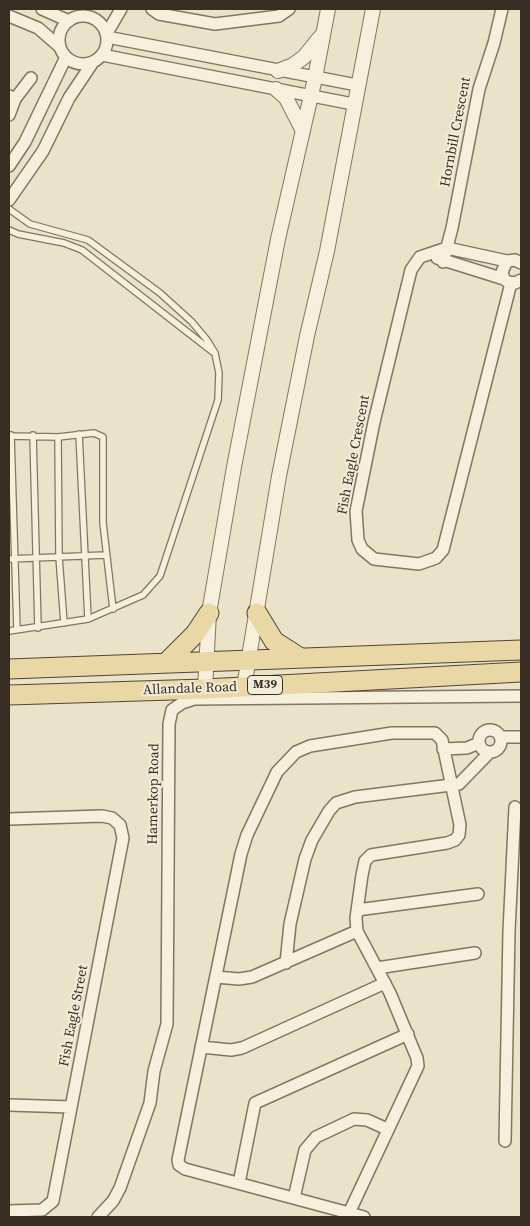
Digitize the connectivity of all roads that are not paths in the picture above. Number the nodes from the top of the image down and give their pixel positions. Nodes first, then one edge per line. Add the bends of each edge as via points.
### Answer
1 (122, 9) edge
2 (152, 9) edge
3 (289, 9) edge
4 (328, 9) edge
5 (374, 9) edge
6 (502, 9) edge
7 (45, 10) edge
8 (88, 12) edge
9 (9, 16) edge
10 (69, 21) junction
11 (38, 28) junction
12 (324, 33) junction
13 (107, 35) junction
14 (63, 52) junction
15 (97, 58) junction
16 (278, 71) junction
17 (31, 78) dead end
18 (315, 78) junction
19 (357, 85) junction
20 (276, 89) junction
21 (311, 96) junction
22 (12, 98) edge
23 (353, 104) junction
24 (9, 115) edge
25 (303, 132) junction
26 (9, 166) edge
27 (9, 200) edge
28 (9, 209) edge
29 (9, 230) edge
30 (447, 248) junction
31 (430, 255) junction
32 (508, 261) junction
33 (443, 262) junction
34 (521, 263) edge
35 (515, 282) edge
36 (152, 287) junction
37 (143, 297) junction
38 (166, 299) junction
39 (157, 308) junction
40 (215, 353) junction
41 (79, 434) junction
42 (10, 435) edge
43 (33, 435) junction
44 (58, 436) junction
45 (106, 555) junction
46 (83, 556) junction
47 (60, 557) junction
48 (35, 558) junction
49 (11, 559) edge
50 (113, 609) junction
51 (209, 613) junction
52 (257, 613) junction
53 (88, 619) junction
54 (64, 623) junction
55 (38, 628) junction
56 (17, 630) junction
57 (9, 631) edge
58 (521, 650) edge
59 (299, 657) junction
60 (248, 660) junction
61 (207, 661) junction
62 (166, 663) junction
63 (9, 669) edge
64 (521, 672) edge
65 (244, 687) junction
66 (205, 689) junction
67 (9, 695) edge
68 (521, 696) edge
69 (501, 737) junction
70 (521, 737) edge
71 (480, 742) junction
72 (443, 749) junction
73 (490, 752) junction
74 (452, 786) junction
75 (516, 808) dead end
76 (9, 819) edge
77 (517, 869) edge
78 (478, 894) dead end
79 (357, 910) junction
80 (357, 931) junction
81 (476, 953) dead end
82 (286, 963) junction
83 (377, 968) junction
84 (216, 977) junction
85 (385, 983) junction
86 (408, 1034) junction
87 (201, 1047) junction
88 (9, 1105) edge
89 (71, 1107) junction
90 (388, 1129) junction
91 (504, 1141) dead end
92 (238, 1183) junction
93 (294, 1198) junction
94 (9, 1211) edge
95 (350, 1213) junction
96 (98, 1217) edge
97 (364, 1217) edge

1 - 13 street
2 - 3 street via 159,14 215,24 279,16
4 - 12 street
5 - 19 street
6 - 30 street, Hornbill Crescent via 479,89
7 - 10 street
7 - 11 street
8 - 10 street
8 - 13 street
9 - 11 street
10 - 14 street via 62,30
11 - 14 street
12 - 16 street via 304,57
12 - 18 street
13 - 15 street via 107,45
13 - 16 street
14 - 15 street via 76,63
14 - 26 street via 25,142
15 - 20 street
15 - 27 street via 69,98 42,151
16 - 18 street
17 - 22 street
18 - 19 street
18 - 21 street
19 - 23 street
20 - 21 street
20 - 25 street via 286,98
21 - 23 street
21 - 25 street
22 - 24 street
23 - 52 street via 327,251 279,476
25 - 51 street via 278,239
28 - 36 lane via 30,224 88,240
29 - 37 lane via 82,250
30 - 31 street, Fish Eagle Crescent
30 - 32 street
30 - 33 street, Hornbill Crescent
31 - 33 street
31 - 35 street, Fish Eagle Crescent via 418,258 411,270 356,511 362,549 374,560 419,564 436,558 442,550
32 - 34 street
32 - 35 street, Fish Eagle Crescent via 502,268
33 - 35 street
36 - 37 lane
36 - 38 lane
37 - 39 lane
38 - 39 lane
38 - 40 lane via 192,322
39 - 40 lane
40 - 50 lane via 219,373 218,400 173,544 160,576 143,595
41 - 44 lane
41 - 45 lane via 94,433 103,437
41 - 46 lane
42 - 43 lane
42 - 49 lane
43 - 44 lane
43 - 48 lane
44 - 47 lane
45 - 46 lane
45 - 50 lane
46 - 47 lane
46 - 53 lane
47 - 48 lane
47 - 54 lane
48 - 49 lane
48 - 55 lane
49 - 56 lane
50 - 53 lane
51 - 61 street
51 - 62 main road via 188,642
52 - 59 main road via 274,641
52 - 60 street
53 - 54 lane
54 - 55 lane
55 - 56 lane
56 - 57 lane
58 - 59 main road, Allandale Road / M39
59 - 60 main road, Allandale Road / M39
60 - 61 main road, Allandale Road / M39
60 - 65 street
61 - 62 main road, Allandale Road / M39
61 - 66 street
62 - 63 main road, Allandale Road / M39
64 - 65 main road, Allandale Road / M39
65 - 66 main road, Allandale Road / M39
66 - 67 main road, Allandale Road / M39
68 - 96 street, Hamerkop Road via 194,699 172,710 169,724 167,1024 154,1071 150,1103 120,1188 114,1201
69 - 70 street
69 - 71 street via 496,731 489,730 480,736
69 - 73 street via 500,747
71 - 72 street via 467,748
71 - 73 street via 483,749
72 - 74 street
72 - 84 street via 441,738 435,733 392,733 301,748 279,768 243,844
73 - 74 street via 464,781
74 - 79 street via 460,825 457,838 447,844 378,853 368,858
74 - 82 street via 355,797 336,803 329,810 305,859 290,924
75 - 77 street
76 - 89 street, Fish Eagle Street via 102,816 112,818 120,825 122,843
77 - 91 street via 509,931
78 - 79 street
79 - 80 street
80 - 82 street
80 - 83 street
81 - 83 street
82 - 84 street via 247,978
83 - 85 street
84 - 87 street
85 - 86 street
85 - 87 street via 242,1048
86 - 90 street via 418,1066
86 - 92 street via 256,1103
87 - 92 street via 178,1162 185,1169
88 - 89 street
89 - 94 street, Fish Eagle Street via 53,1201 45,1209
90 - 93 street via 354,1119 316,1137 305,1150
90 - 95 street
92 - 93 street
93 - 95 street
95 - 97 street

